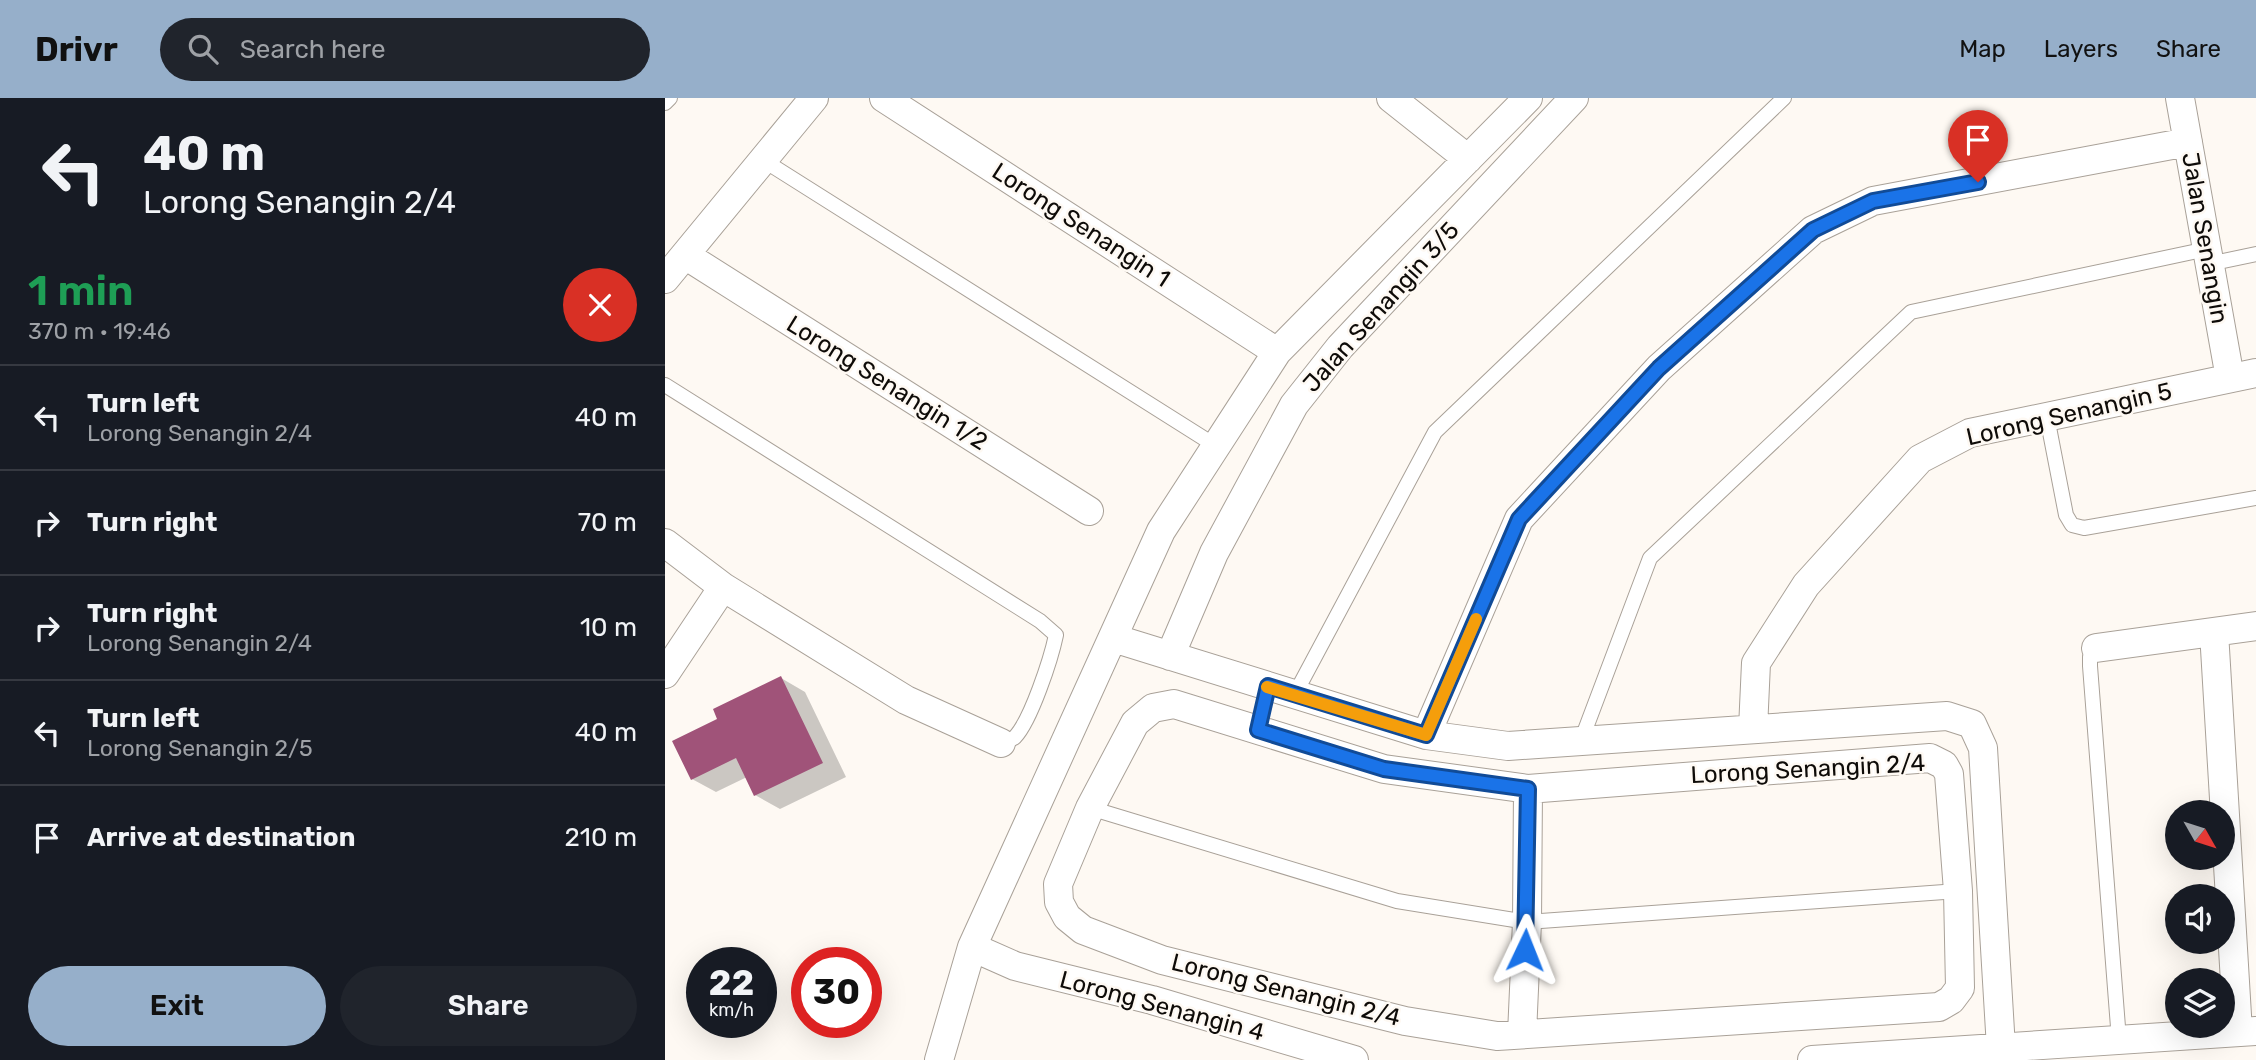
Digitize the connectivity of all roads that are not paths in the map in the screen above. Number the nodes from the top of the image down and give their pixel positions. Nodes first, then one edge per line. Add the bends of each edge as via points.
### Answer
1 (670, 98) edge
2 (814, 98) edge
3 (884, 98) edge
4 (1391, 98) edge
5 (1528, 98) edge
6 (1574, 98) edge
7 (1784, 98) edge
8 (2180, 98) edge
9 (665, 103) edge
10 (2188, 142) junction
11 (1468, 159) junction
12 (763, 160) junction
13 (2256, 254) edge
14 (685, 255) junction
15 (2208, 257) junction
16 (665, 279) edge
17 (1277, 352) junction
18 (2243, 376) edge
19 (665, 385) edge
20 (2047, 417) junction
21 (1216, 446) junction
22 (2256, 498) edge
23 (1089, 511) dead end
24 (665, 544) edge
25 (723, 587) junction
26 (2256, 625) edge
27 (2214, 632) junction
28 (1113, 638) junction
29 (2096, 648) joint
30 (1170, 656) junction
31 (665, 674) edge
32 (1268, 686) junction
33 (1295, 694) junction
34 (1822, 724) junction
35 (1753, 729) junction
36 (1258, 730) junction
37 (1426, 735) junction
38 (1581, 741) junction
39 (1000, 743) joint
40 (1824, 765) junction
41 (1528, 789) junction
42 (1090, 808) junction
43 (1958, 891) junction
44 (1527, 922) junction
45 (972, 947) junction
46 (1162, 960) junction
47 (1151, 1000) junction
48 (1842, 1012) junction
49 (2247, 1031) edge
50 (1522, 1034) junction
51 (2119, 1040) junction
52 (2001, 1048) junction
53 (1845, 1058) junction
54 (939, 1060) edge
55 (1353, 1060) edge
56 (1812, 1060) edge

1 - 9 lane
2 - 12 street
3 - 17 street, Lorong Senangin 1
4 - 11 street
5 - 11 street
6 - 30 street, Jalan Senangin 3/5 via 1340,347 1294,405 1214,553
7 - 33 lane via 1435,432
8 - 10 street, Jalan Senangin
10 - 15 street, Jalan Senangin
10 - 37 street via 1873,201 1813,230 1659,368 1519,519
11 - 17 street
12 - 14 street
12 - 21 lane
13 - 15 lane
14 - 16 street
14 - 23 street, Lorong Senangin 1/2
15 - 18 street, Jalan Senangin
15 - 38 lane via 1911,312 1650,558
17 - 21 street
18 - 20 street, Lorong Senangin 5
19 - 39 lane via 1056,635 1023,726 1013,739
20 - 22 lane via 2066,515 2072,525 2084,527
20 - 35 street, Lorong Senangin 5 via 1970,433 1920,459 1806,584 1756,663
21 - 28 street via 1161,531
24 - 25 street
25 - 31 street
25 - 39 street via 906,700
26 - 27 street
27 - 29 street
27 - 49 street
28 - 30 street, Lorong Senangin 2/4
28 - 45 street
29 - 51 lane via 2090,666
30 - 32 street, Lorong Senangin 2/4
32 - 33 street, Lorong Senangin 2/4
32 - 36 street
33 - 37 street, Lorong Senangin 2/4
34 - 35 street, Lorong Senangin 2/4
34 - 40 street
34 - 52 street, Lorong Senangin 2/4 via 1947,716 1972,724 1983,747
35 - 38 street, Lorong Senangin 2/4
36 - 41 street, Lorong Senangin 2/4 via 1384,769
36 - 42 street, Lorong Senangin 2/4 via 1174,705 1153,708 1135,723
37 - 38 street, Lorong Senangin 2/4 via 1508,746
40 - 41 street, Lorong Senangin 2/4
40 - 43 street, Lorong Senangin 2/4 via 1930,758 1944,765
41 - 44 street
42 - 44 lane via 1397,901
42 - 46 street, Lorong Senangin 2/4 via 1058,884 1059,902 1067,917 1083,930
43 - 44 lane
43 - 48 street, Lorong Senangin 2/4 via 1960,988 1951,1000 1939,1007
44 - 50 street
45 - 47 street, Lorong Senangin 4 via 1015,966
45 - 54 street
46 - 47 street
46 - 50 street, Lorong Senangin 2/4 via 1405,1021 1497,1036
47 - 55 street, Lorong Senangin 4
48 - 50 street, Lorong Senangin 2/4
48 - 53 street
49 - 51 street
51 - 52 street
52 - 53 street
53 - 56 street

